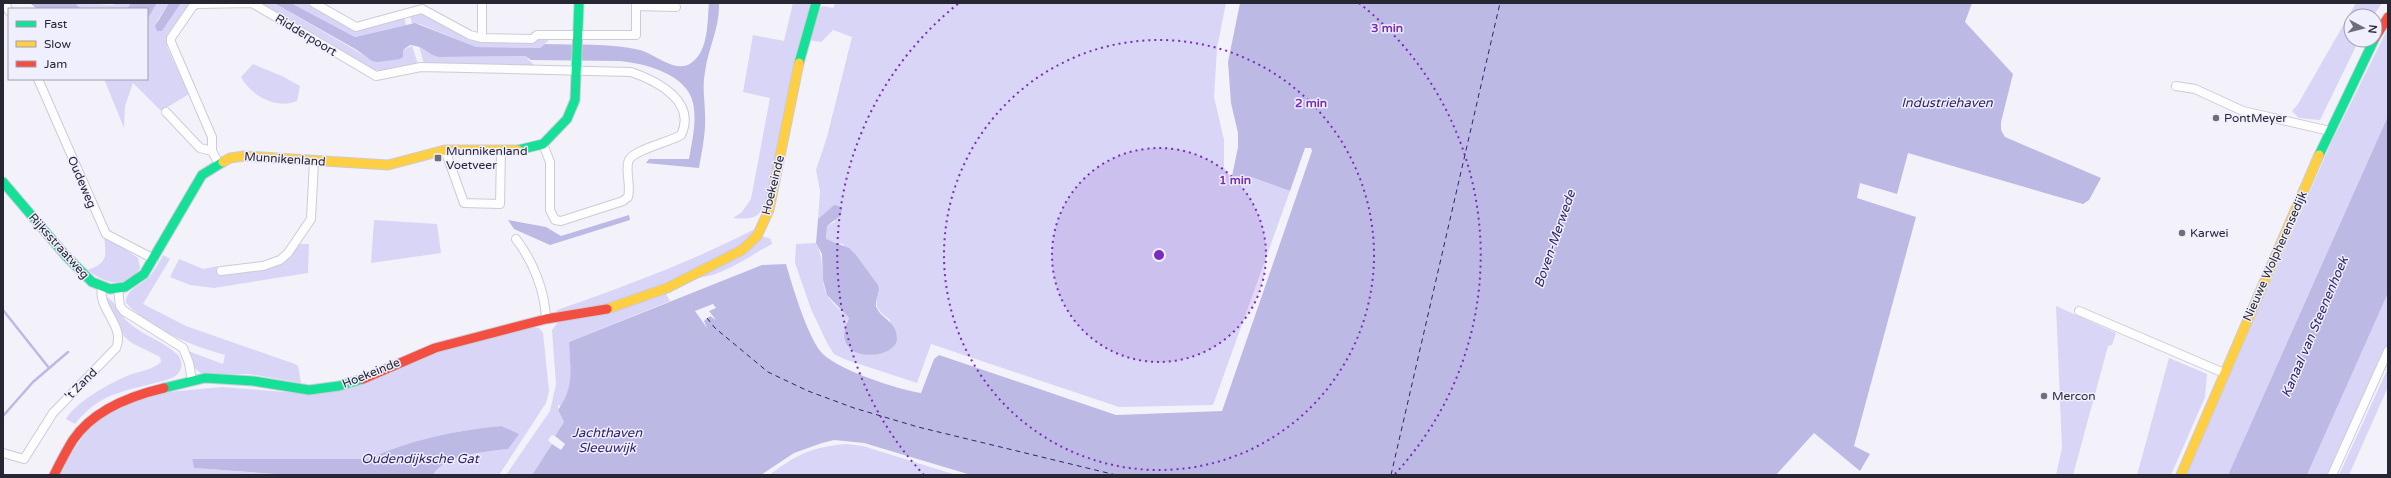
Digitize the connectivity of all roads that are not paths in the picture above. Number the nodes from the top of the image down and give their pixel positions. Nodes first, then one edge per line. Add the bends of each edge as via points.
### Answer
1 (314, 3) edge
2 (482, 3) edge
3 (579, 3) edge
4 (816, 3) edge
5 (676, 7) dead end
6 (482, 38) junction
7 (578, 40) junction
8 (2371, 48) edge
9 (576, 68) junction
10 (38, 80) edge
11 (2176, 86) dead end
12 (166, 112) dead end
13 (2330, 131) junction
14 (543, 144) junction
15 (445, 150) junction
16 (212, 151) junction
17 (501, 151) junction
18 (314, 162) junction
19 (218, 164) junction
20 (3, 182) edge
21 (516, 239) dead end
22 (154, 259) junction
23 (221, 271) dead end
24 (102, 287) junction
25 (118, 289) junction
26 (2079, 311) dead end
27 (546, 319) junction
28 (2388, 351) edge
29 (2224, 373) junction
30 (192, 381) junction
31 (3, 453) edge
32 (54, 475) edge
33 (2181, 475) edge
34 (2332, 475) edge

1 - 6 street via 356,27 422,9 470,35
2 - 6 street
3 - 7 street
4 - 27 street, Hoekeinde via 800,60 772,200 757,236 731,257 667,288 603,311
5 - 7 street via 636,6 636,35
6 - 7 street via 532,40 538,35
7 - 9 street
8 - 13 street, Nieuwe Wolpherensedijk
9 - 14 street via 575,100 567,119
9 - 14 street via 631,72 650,78 669,90 683,109 686,117 684,127 680,135 671,141 635,152 630,156 628,198 561,221 555,220 550,210 550,162
9 - 16 street, Ridderpoort via 421,67 376,76 252,3 197,4 175,31 171,42 212,137
10 - 22 street, Oudeweg via 106,234
11 - 13 street via 2195,89 2243,111
12 - 16 street via 200,148
13 - 29 street, Nieuwe Wolpherensedijk
14 - 17 street, Munnikenland
15 - 17 street, Munnikenland
15 - 17 street via 464,204 500,204
15 - 18 street, Munnikenland via 388,165
16 - 19 street, Ridderpoort
18 - 19 street, Munnikenland via 244,156 230,158
18 - 23 street via 311,219 288,254 263,266
19 - 22 street, Munnikenland via 207,170 197,181
20 - 24 street, Rijksstraatweg via 83,274
21 - 27 street via 530,261 546,304
22 - 25 street, Munnikenland via 140,278 131,285
24 - 25 street, Rijksstraatweg
24 - 31 street, 't Zand via 101,300 118,333 116,348 53,413 24,459
25 - 30 street via 120,306 124,311 182,348 189,363
26 - 29 street
27 - 30 street, Hoekeinde via 435,348 360,380 338,386 309,390 253,381 205,378
28 - 34 street
29 - 33 street, Nieuwe Wolpherensedijk
30 - 32 street, Hoekeinde via 142,393 104,411 74,439

